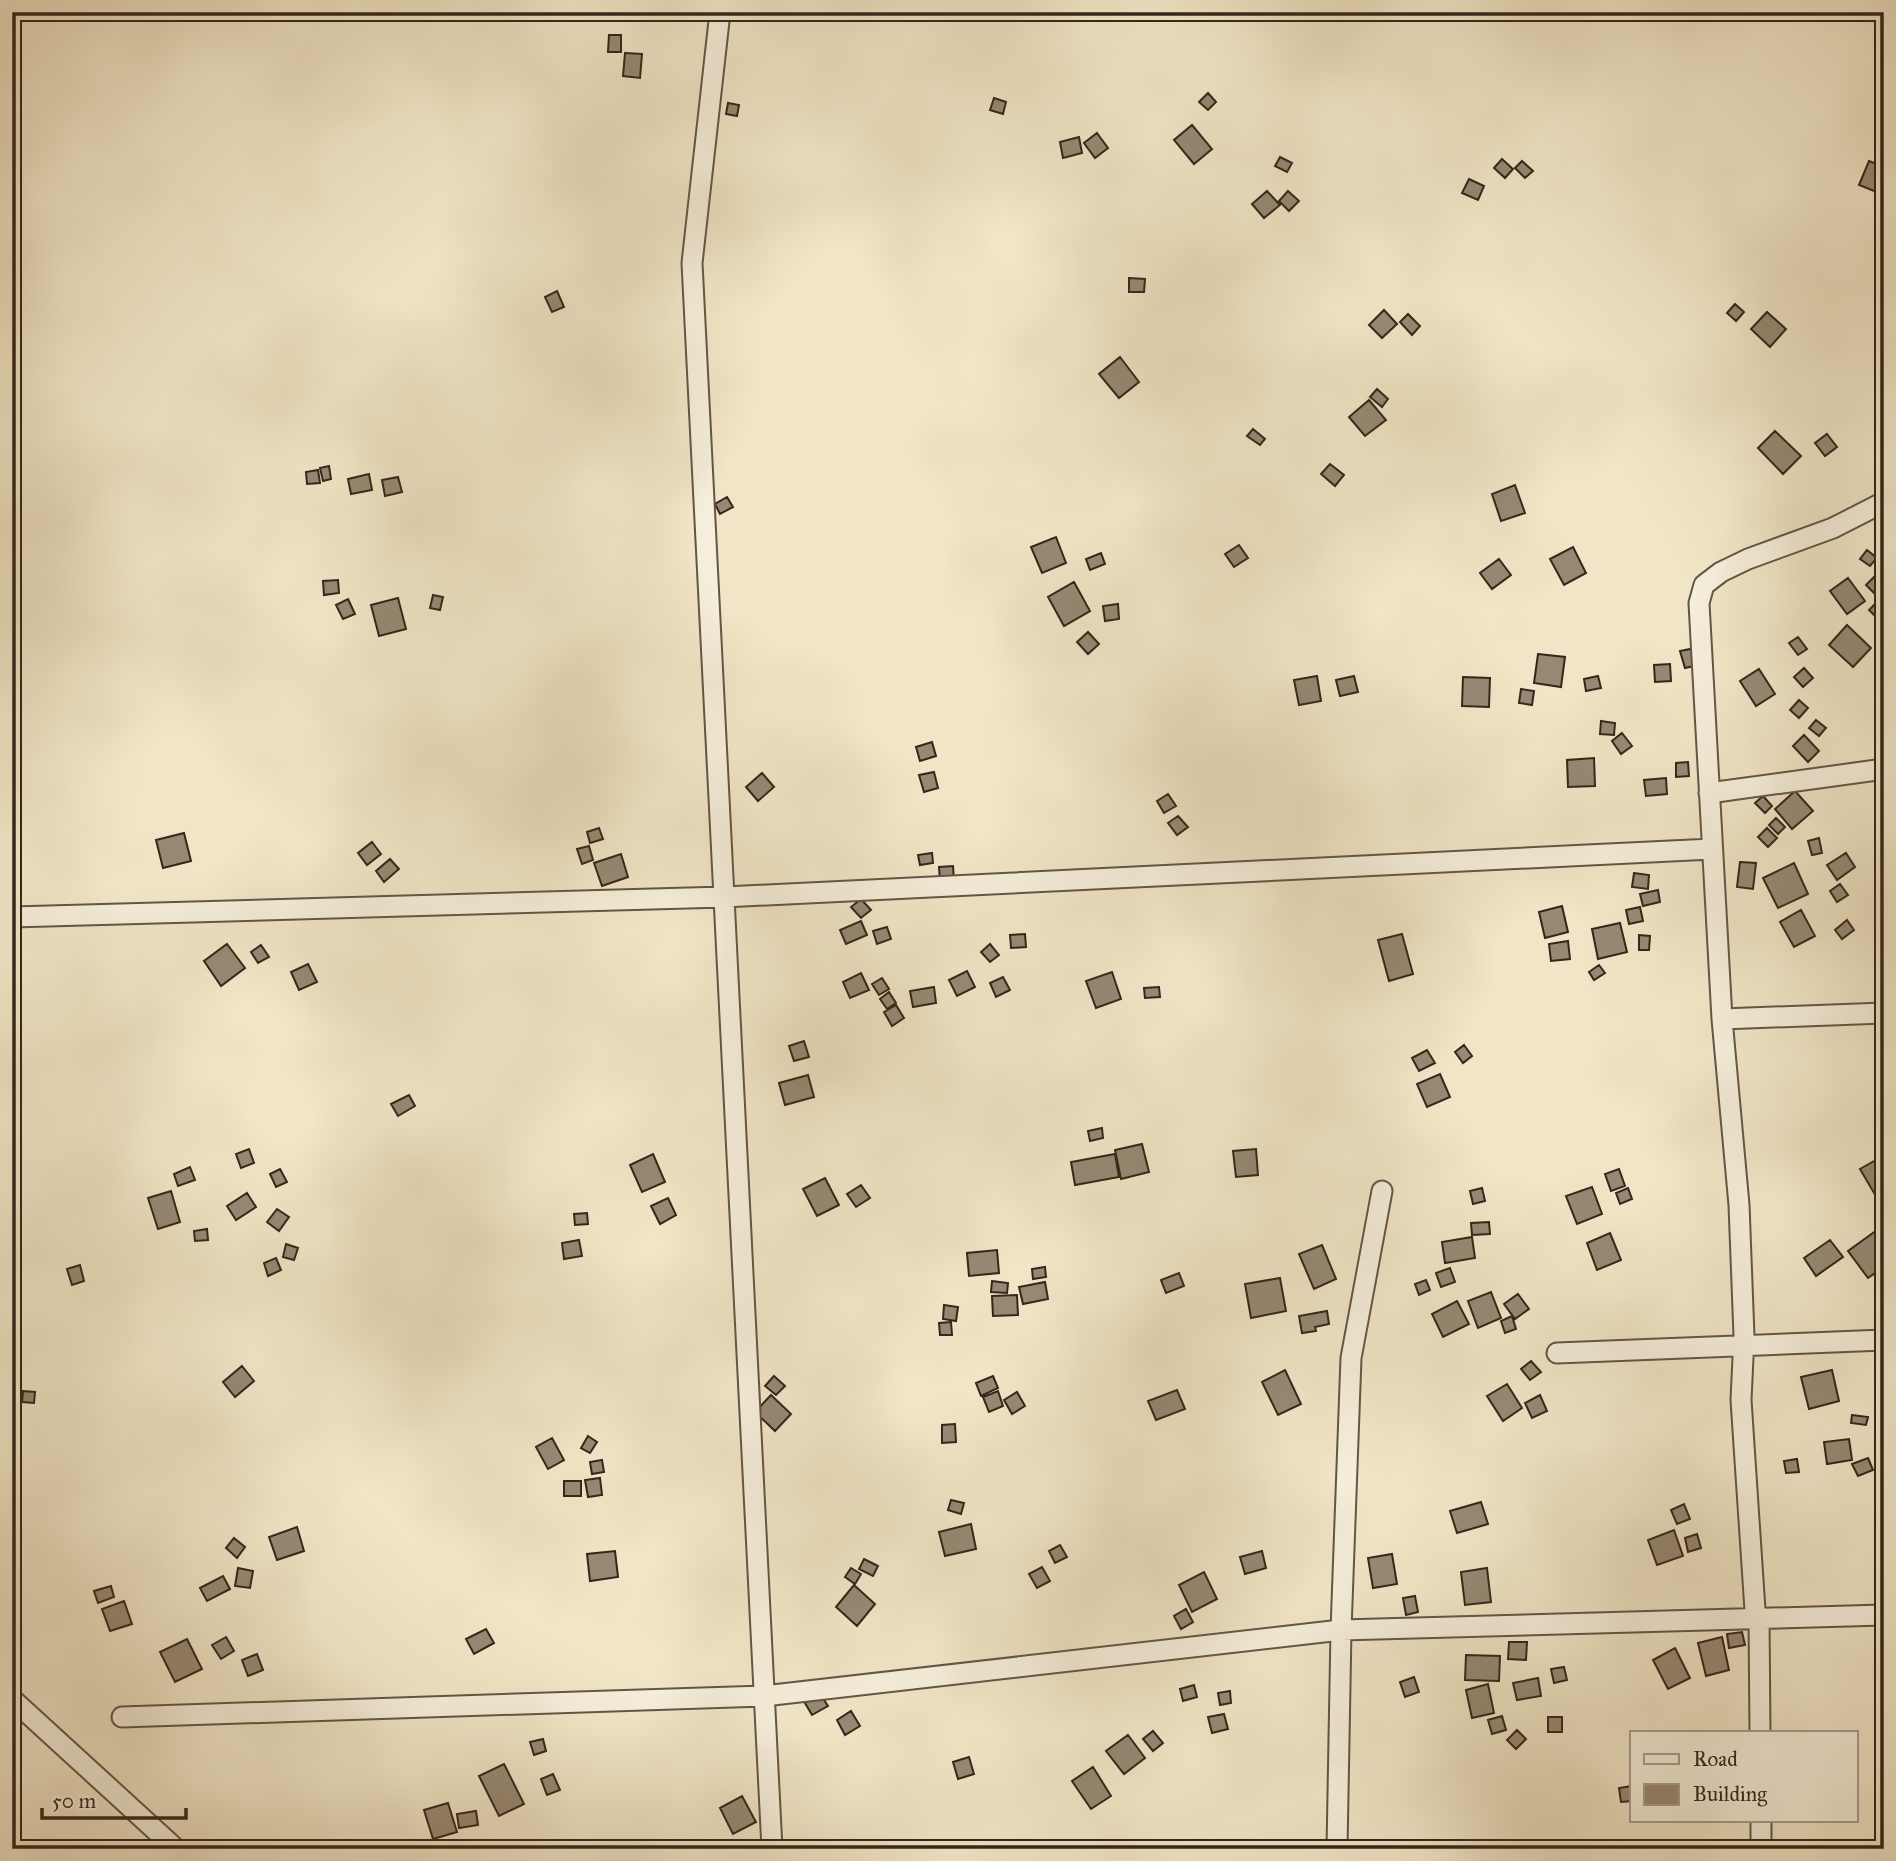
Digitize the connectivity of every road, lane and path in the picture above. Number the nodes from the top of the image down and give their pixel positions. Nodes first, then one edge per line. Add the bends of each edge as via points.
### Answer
1 (720, 12) edge
2 (1884, 502) edge
3 (1884, 769) edge
4 (1709, 793) junction
5 (1712, 849) junction
6 (724, 897) junction
7 (12, 917) edge
8 (1884, 1013) edge
9 (1722, 1019) junction
10 (1382, 1191) dead end
11 (1884, 1340) edge
12 (1744, 1347) junction
13 (1557, 1353) dead end
14 (1884, 1615) edge
15 (1759, 1618) junction
16 (1341, 1630) junction
17 (764, 1696) junction
18 (12, 1699) edge
19 (122, 1717) dead end
20 (1760, 1731) edge
21 (1761, 1822) edge
22 (176, 1849) edge
23 (772, 1849) edge
24 (1337, 1849) edge
25 (1761, 1849) edge

1 - 6 street via 692,263
2 - 4 street via 1833,528 1748,559 1704,585 1699,603
3 - 4 street
4 - 5 street
5 - 6 street
5 - 9 street
6 - 7 street
6 - 17 street
8 - 9 street
9 - 12 street via 1739,1205
10 - 16 street via 1350,1358
11 - 12 street
12 - 13 street
12 - 15 street via 1741,1400
14 - 15 street
15 - 16 street
15 - 20 street
16 - 17 street
16 - 24 street
17 - 19 street
17 - 23 street
18 - 22 street
21 - 25 street

